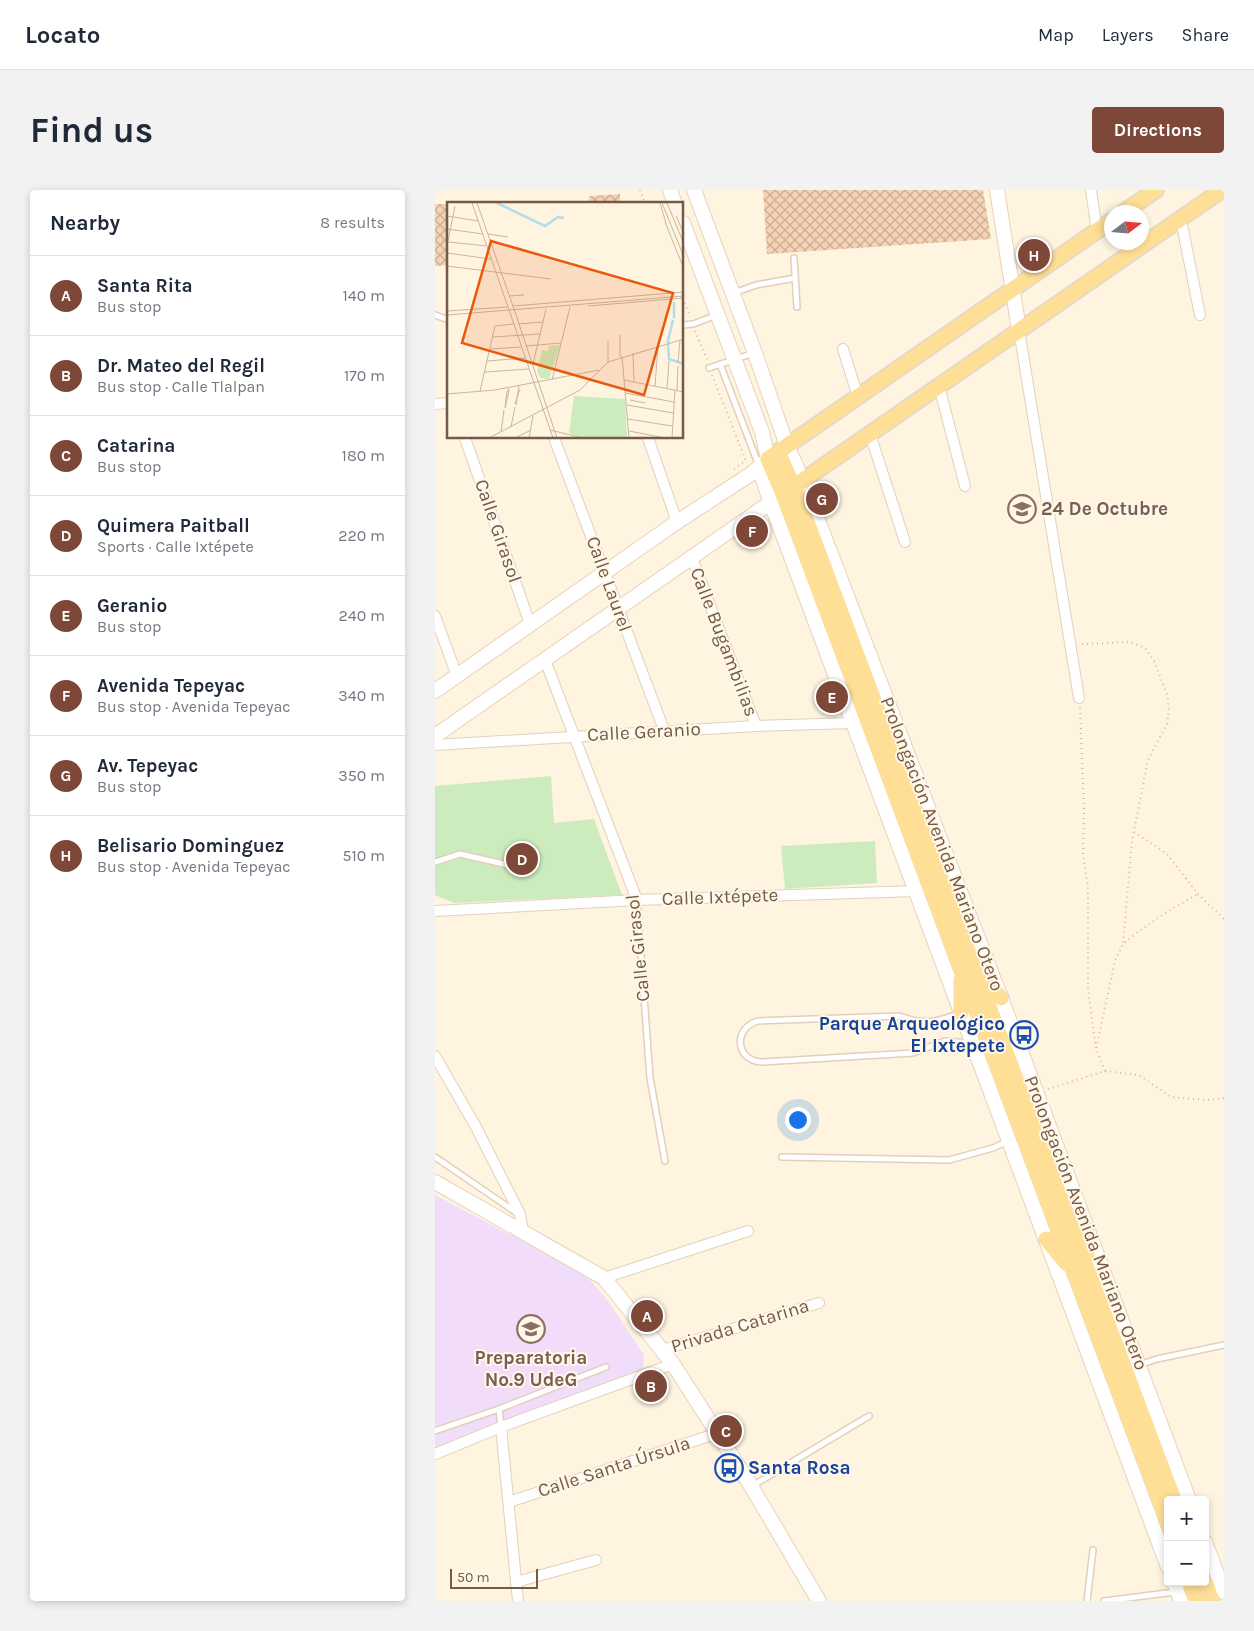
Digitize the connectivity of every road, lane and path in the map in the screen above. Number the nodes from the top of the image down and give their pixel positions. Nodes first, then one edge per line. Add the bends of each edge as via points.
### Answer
1 (640, 190) edge
2 (670, 190) edge
3 (694, 190) edge
4 (997, 190) edge
5 (1091, 190) edge
6 (1156, 190) edge
7 (1222, 190) edge
8 (644, 202) edge
9 (674, 202) edge
10 (1134, 205) edge
11 (1181, 220) junction
12 (684, 226) edge
13 (1104, 226) edge
14 (1097, 231) junction
15 (794, 258) dead end
16 (795, 278) junction
17 (1013, 290) junction
18 (731, 294) junction
19 (684, 301) edge
20 (797, 306) dead end
21 (717, 314) junction
22 (435, 315) edge
23 (1200, 315) dead end
24 (447, 319) edge
25 (693, 324) junction
26 (684, 325) edge
27 (1019, 330) junction
28 (843, 349) dead end
29 (755, 353) junction
30 (734, 359) junction
31 (720, 364) junction
32 (709, 368) junction
33 (939, 386) junction
34 (858, 396) junction
35 (870, 434) junction
36 (465, 439) edge
37 (554, 439) edge
38 (648, 439) edge
39 (773, 456) junction
40 (746, 460) dead end
41 (965, 486) dead end
42 (788, 491) junction
43 (677, 522) junction
44 (905, 542) dead end
45 (692, 558) junction
46 (605, 573) junction
47 (618, 609) junction
48 (435, 616) edge
49 (530, 624) junction
50 (1070, 645) junction
51 (545, 660) junction
52 (457, 676) junction
53 (435, 691) edge
54 (1079, 698) joint
55 (853, 723) junction
56 (756, 726) junction
57 (664, 730) junction
58 (435, 736) edge
59 (574, 736) junction
60 (435, 745) edge
61 (1133, 832) junction
62 (435, 862) edge
63 (513, 866) dead end
64 (916, 891) junction
65 (1198, 894) junction
66 (637, 900) junction
67 (435, 911) edge
68 (1224, 919) edge
69 (1123, 944) junction
70 (968, 969) junction
71 (1001, 998) junction
72 (961, 1013) junction
73 (973, 1044) junction
74 (1096, 1049) junction
75 (435, 1056) edge
76 (1105, 1071) junction
77 (1036, 1093) junction
78 (1224, 1098) edge
79 (1009, 1140) junction
80 (435, 1157) edge
81 (782, 1157) dead end
82 (665, 1161) dead end
83 (435, 1182) edge
84 (520, 1214) junction
85 (1087, 1229) junction
86 (523, 1231) junction
87 (748, 1231) dead end
88 (1045, 1239) junction
89 (1080, 1270) junction
90 (603, 1278) junction
91 (819, 1303) dead end
92 (1224, 1345) edge
93 (662, 1350) junction
94 (673, 1364) junction
95 (1139, 1365) junction
96 (606, 1367) dead end
97 (1132, 1408) junction
98 (499, 1409) junction
99 (869, 1416) dead end
100 (501, 1427) junction
101 (435, 1431) edge
102 (718, 1432) junction
103 (435, 1454) edge
104 (751, 1486) junction
105 (1172, 1496) edge
106 (1188, 1496) edge
107 (509, 1502) junction
108 (1164, 1511) edge
109 (1093, 1550) dead end
110 (1209, 1553) edge
111 (1164, 1556) edge
112 (596, 1560) dead end
113 (516, 1582) junction
114 (1206, 1586) edge
115 (1180, 1589) edge
116 (1224, 1592) edge
117 (518, 1601) edge
118 (819, 1601) edge
119 (1087, 1601) edge
120 (1104, 1601) edge
121 (1196, 1601) edge
122 (1212, 1601) edge

1 - 8 path
2 - 9 street
3 - 18 street, Prolongación Avenida Mariano Otero
4 - 17 street
5 - 14 street
6 - 10 main road
7 - 11 main road
11 - 23 street
11 - 27 main road
12 - 21 street, Prolongación Avenida Mariano Otero
13 - 14 main road
14 - 17 main road
15 - 16 lane
16 - 18 lane via 756,285
16 - 20 lane
17 - 27 street
17 - 34 main road
18 - 29 street, Prolongación Avenida Mariano Otero
19 - 25 path
21 - 25 lane
21 - 30 street, Prolongación Avenida Mariano Otero
22 - 24 lane
25 - 26 lane
25 - 32 path
27 - 33 main road
27 - 50 street
28 - 34 street
29 - 30 lane
29 - 39 street, Prolongación Avenida Mariano Otero
30 - 31 lane
30 - 39 street, Prolongación Avenida Mariano Otero
31 - 32 lane
31 - 39 lane
32 - 40 path
33 - 35 main road
33 - 41 street
34 - 39 main road
35 - 42 main road
35 - 44 street
36 - 49 street, Calle Girasol
37 - 46 street, Calle Laurel
38 - 43 street
39 - 42 main road, Prolongación Avenida Mariano Otero
39 - 42 street, Prolongación Avenida Mariano Otero
39 - 43 street
42 - 45 street
42 - 55 street, Prolongación Avenida Mariano Otero
42 - 70 main road, Prolongación Avenida Mariano Otero
42 - 71 street, Prolongación Avenida Mariano Otero
43 - 46 street
45 - 47 street
45 - 56 street, Calle Bugambilias
46 - 47 street, Calle Laurel
46 - 49 street
47 - 51 street
47 - 57 street, Calle Laurel
48 - 52 street
49 - 52 street
50 - 54 street
50 - 61 path via 1131,642 1145,648 1154,661 1167,694 1167,724 1148,760
51 - 58 street
51 - 59 street, Calle Girasol
52 - 53 street
54 - 74 path via 1085,808 1083,854 1088,889 1088,989
55 - 56 street, Calle Geranio
55 - 64 street, Prolongación Avenida Mariano Otero
56 - 57 street, Calle Geranio
57 - 59 street, Calle Geranio
59 - 60 street, Calle Geranio
59 - 66 street, Calle Girasol
61 - 65 path via 1167,854
61 - 69 path
62 - 63 lane via 460,854
64 - 66 street, Calle Ixtépete
64 - 72 street, Prolongación Avenida Mariano Otero
65 - 68 path
65 - 69 path via 1169,910
66 - 67 street, Calle Ixtépete
66 - 82 lane, Calle Girasol via 650,1078
69 - 74 path via 1115,962
70 - 71 main road
70 - 72 main road
70 - 89 main road, Prolongación Avenida Mariano Otero
71 - 77 street, Prolongación Avenida Mariano Otero
72 - 73 street, Prolongación Avenida Mariano Otero
72 - 73 lane via 929,1023 899,1016 758,1021 743,1030 740,1046 750,1059 761,1062 913,1053 945,1042
73 - 79 street, Prolongación Avenida Mariano Otero
74 - 76 path
75 - 84 street
76 - 77 path
76 - 78 path via 1139,1075 1171,1097
77 - 85 street, Prolongación Avenida Mariano Otero
79 - 81 lane via 993,1148 949,1160
79 - 88 street, Prolongación Avenida Mariano Otero
80 - 84 lane
83 - 86 street
84 - 86 street
85 - 89 main road
85 - 95 street, Prolongación Avenida Mariano Otero
86 - 90 street
87 - 90 street
88 - 89 main road
88 - 111 street, Prolongación Avenida Mariano Otero
89 - 97 main road, Prolongación Avenida Mariano Otero
90 - 93 street
91 - 93 street, Privada Catarina
92 - 95 lane
93 - 94 street
94 - 100 street
94 - 102 street
95 - 106 street, Prolongación Avenida Mariano Otero
96 - 98 lane
97 - 105 main road
97 - 108 main road
98 - 100 lane
98 - 101 lane
99 - 104 lane
100 - 103 street
100 - 107 street
102 - 104 street
102 - 107 street, Calle Santa Úrsula
104 - 118 street
107 - 113 street
109 - 119 lane
110 - 116 street
112 - 113 street
113 - 117 street
114 - 122 main road
115 - 120 lane
115 - 121 main road

